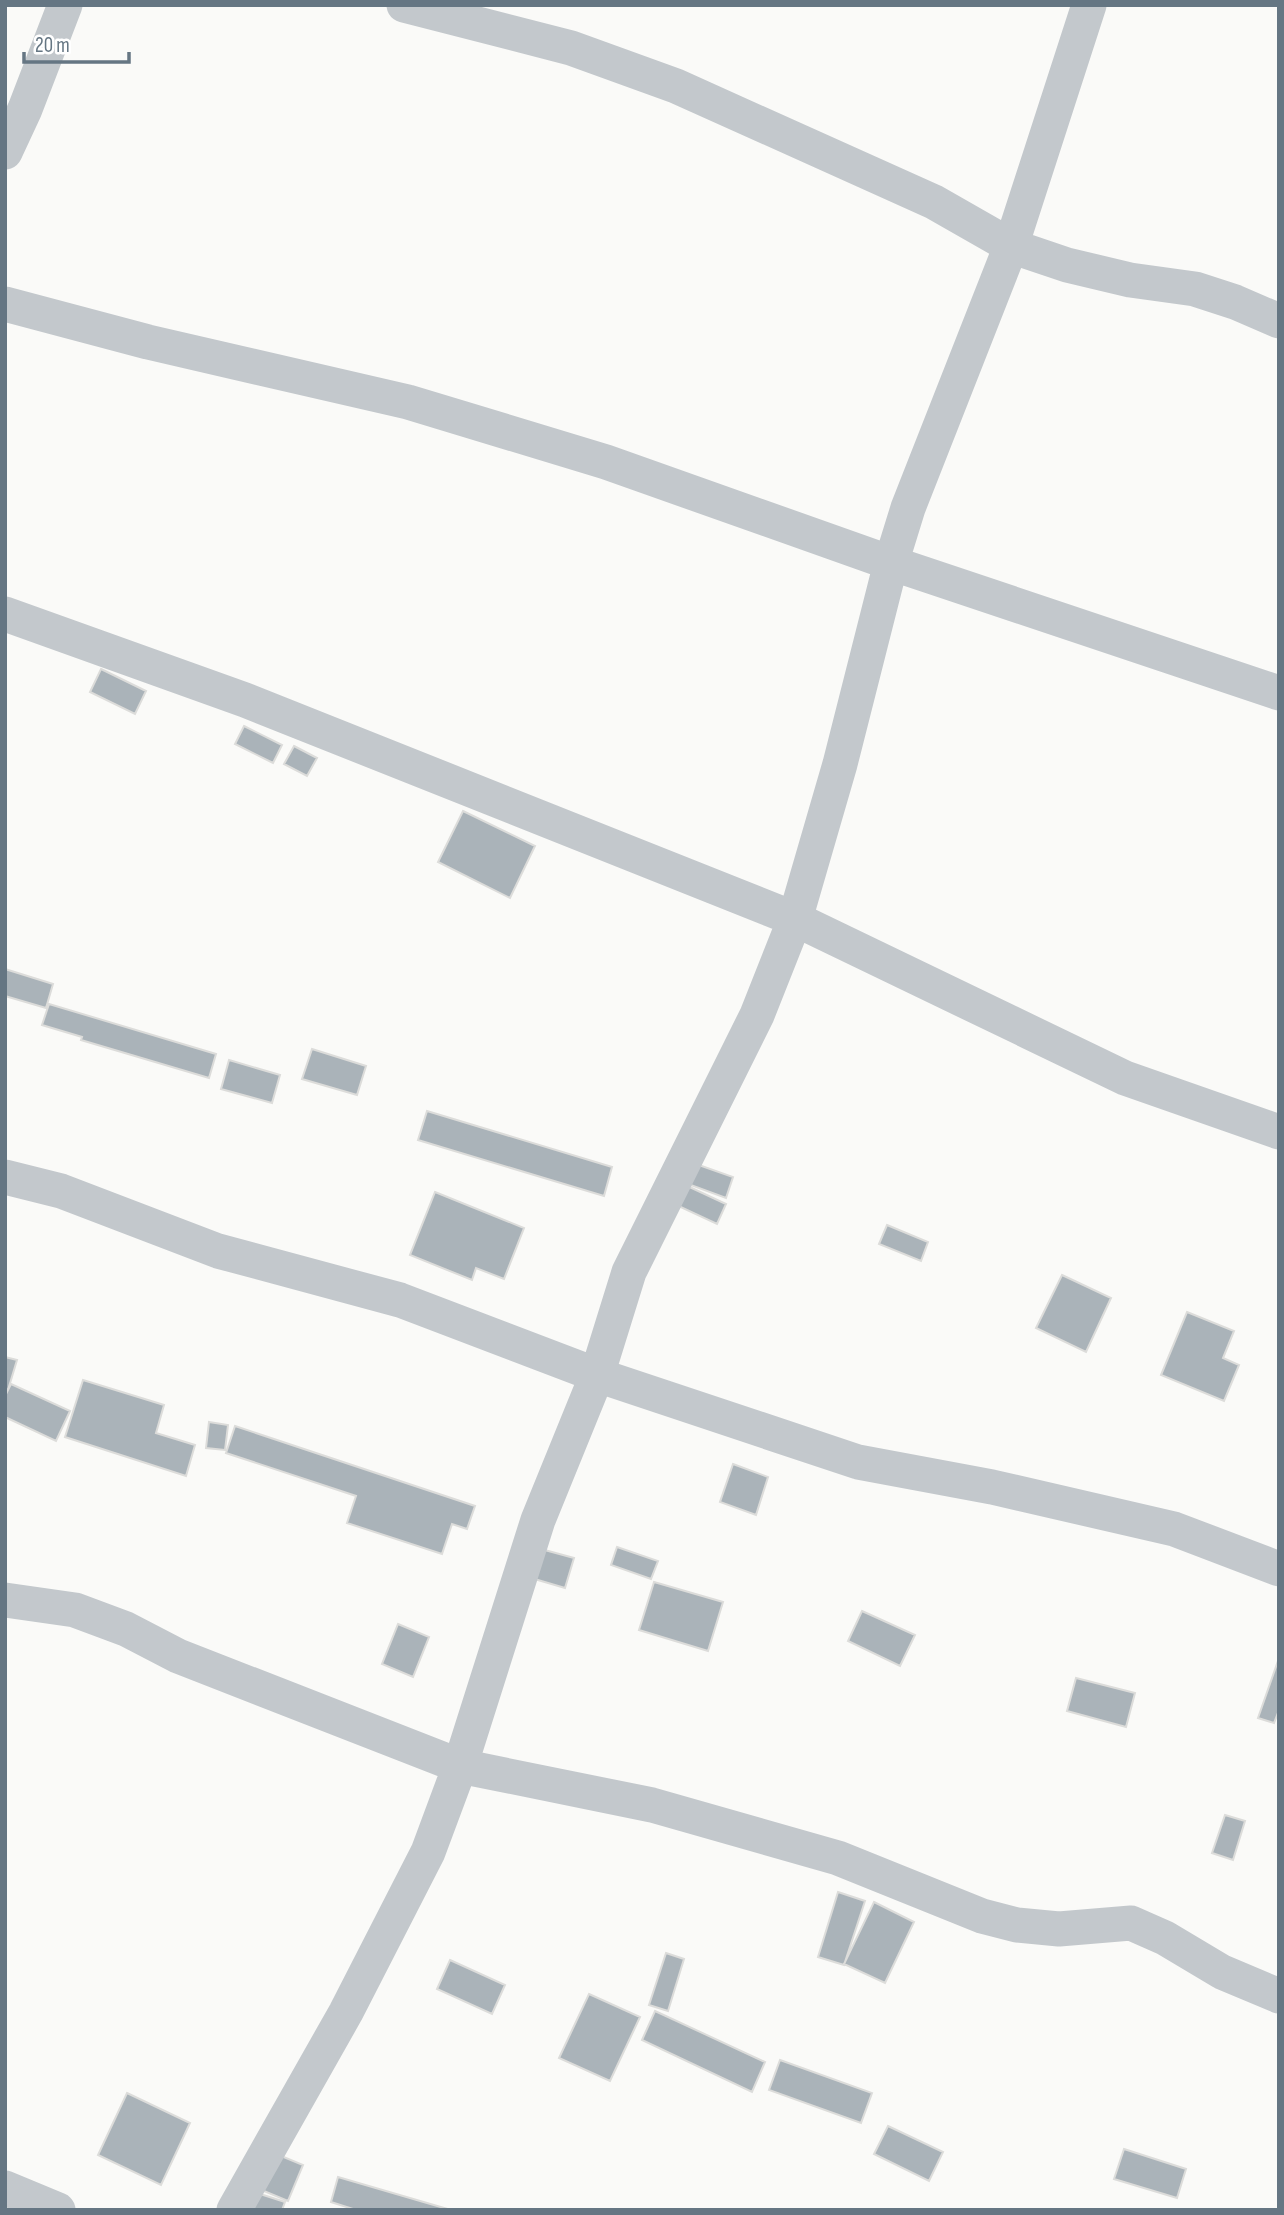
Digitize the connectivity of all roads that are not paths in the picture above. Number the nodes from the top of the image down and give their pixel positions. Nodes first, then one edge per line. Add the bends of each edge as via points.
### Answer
1 (65, 5) edge
2 (404, 5) edge
3 (1089, 5) edge
4 (5, 152) edge
5 (1011, 246) junction
6 (5, 304) edge
7 (1279, 321) edge
8 (891, 563) junction
9 (5, 614) edge
10 (1279, 693) edge
11 (794, 919) junction
12 (1279, 1132) edge
13 (5, 1177) edge
14 (597, 1375) junction
15 (1279, 1569) edge
16 (5, 1600) edge
17 (460, 1766) junction
18 (1279, 1996) edge
19 (5, 2188) edge
20 (58, 2210) edge
21 (234, 2210) edge

1 - 4 street
2 - 5 street via 571,48 676,86 934,202
3 - 5 street
5 - 7 street via 1129,280 1195,289
5 - 8 street via 908,508
6 - 8 street via 408,402 606,462
8 - 10 street
8 - 11 street via 840,764
9 - 11 street via 245,700
11 - 12 street via 1125,1078
11 - 14 street via 757,1015 629,1272
13 - 14 street via 61,1191 218,1251 400,1300
14 - 15 street via 858,1462 1174,1529
14 - 17 street via 538,1520
16 - 17 street via 75,1610 101,1619 178,1656
17 - 18 street via 652,1805 825,1854 982,1916 1017,1925 1059,1929 1130,1923 1222,1972
17 - 21 street via 428,1852 346,2012
19 - 20 street

